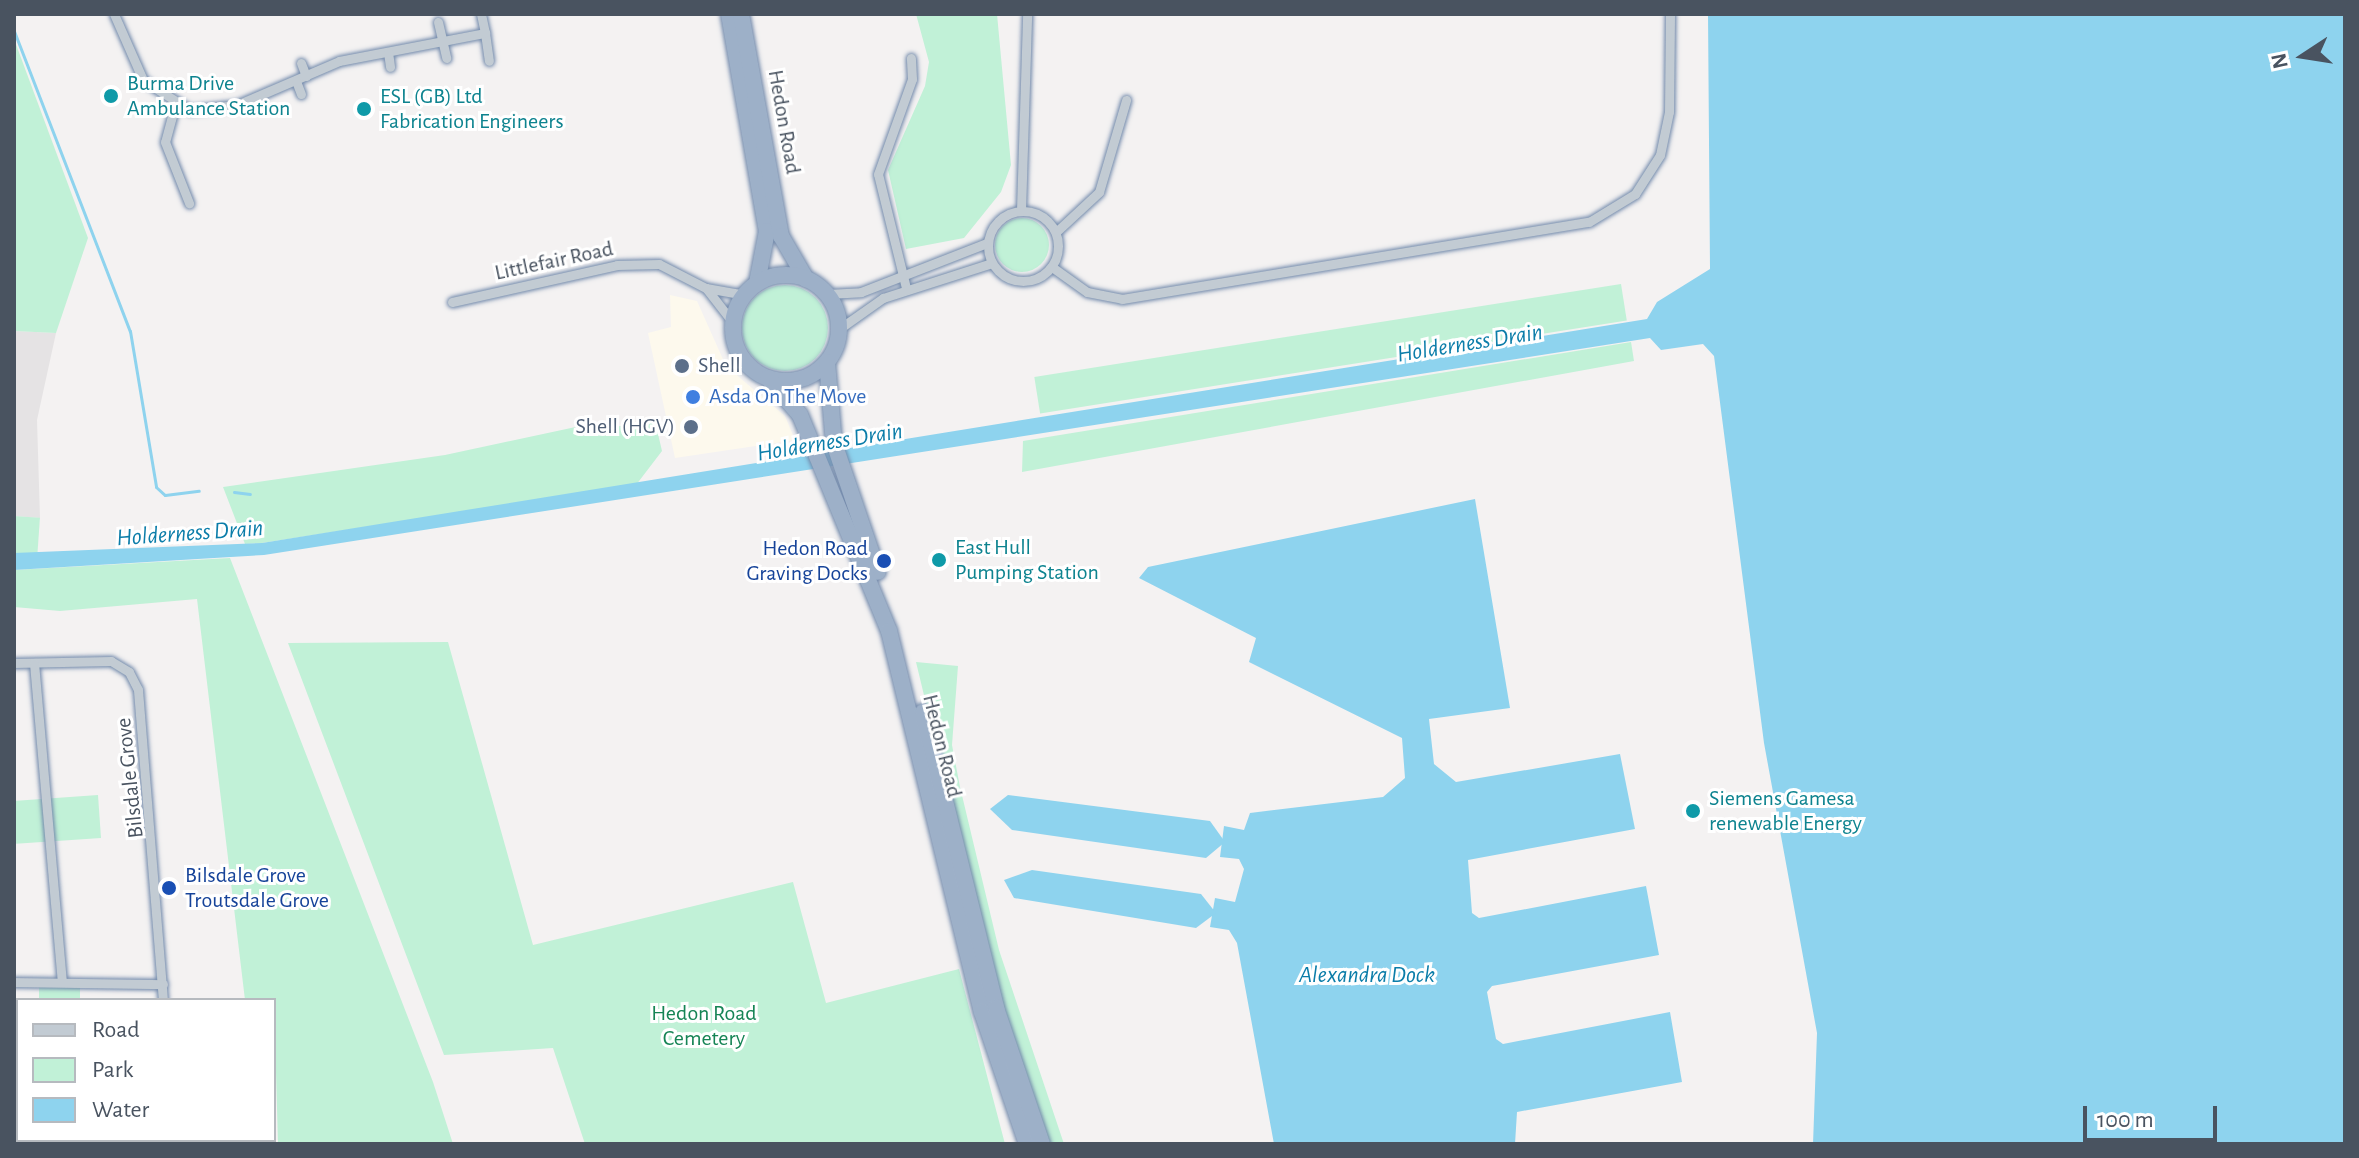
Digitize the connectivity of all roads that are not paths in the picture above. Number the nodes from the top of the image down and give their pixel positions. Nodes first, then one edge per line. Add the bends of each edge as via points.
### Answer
1 (114, 14) edge
2 (481, 14) edge
3 (729, 14) edge
4 (741, 14) edge
5 (1027, 14) edge
6 (1670, 14) edge
7 (438, 22) dead end
8 (485, 33) junction
9 (442, 41) junction
10 (337, 49) dead end
11 (388, 52) junction
12 (446, 58) dead end
13 (911, 58) dead end
14 (339, 61) junction
15 (489, 61) dead end
16 (301, 63) dead end
17 (390, 67) dead end
18 (301, 78) junction
19 (301, 94) dead end
20 (1126, 100) dead end
21 (175, 105) junction
22 (189, 203) dead end
23 (1021, 210) junction
24 (1056, 232) junction
25 (987, 243) junction
26 (992, 263) junction
27 (1052, 267) junction
28 (901, 278) junction
29 (806, 279) junction
30 (757, 283) junction
31 (706, 288) junction
32 (906, 288) junction
33 (827, 294) junction
34 (745, 295) junction
35 (452, 302) dead end
36 (734, 324) junction
37 (839, 329) junction
38 (827, 362) junction
39 (768, 378) junction
40 (837, 480) junction
41 (14, 663) edge
42 (34, 663) junction
43 (14, 982) edge
44 (62, 982) junction
45 (163, 984) junction
46 (163, 998) edge
47 (1027, 1144) edge
48 (1042, 1144) edge

1 - 21 street via 143,80
2 - 8 street
3 - 30 highway, Hedon Road via 767,231
4 - 29 highway, Hedon Road via 781,236
5 - 23 street
6 - 27 street via 1669,112 1660,155 1635,194 1589,222 1122,299 1087,292
7 - 9 street
8 - 9 street
8 - 15 street
9 - 11 street
9 - 12 street
10 - 14 street
11 - 14 street
11 - 17 street
13 - 28 street via 912,79 878,174
14 - 18 street
16 - 18 street
18 - 19 street
18 - 21 street via 212,112
20 - 24 street via 1099,192
21 - 22 street via 165,142
23 - 24 street via 1042,215
23 - 25 street via 998,220
24 - 27 street
25 - 26 street
25 - 28 street
26 - 27 street via 1020,281
26 - 32 street
28 - 32 street
28 - 33 street
29 - 30 highway
29 - 33 highway
30 - 34 highway
31 - 34 street, Littlefair Road
31 - 35 street, Littlefair Road via 659,264 635,263
31 - 36 street, Littlefair Road
32 - 37 street
33 - 37 highway
34 - 36 highway
36 - 39 highway via 742,357
37 - 38 highway
38 - 39 highway via 800,380
38 - 40 highway, Hedon Road
39 - 40 highway, Hedon Road via 796,407 812,444
40 - 47 highway, Hedon Road via 889,631 982,1012
40 - 48 highway, Hedon Road via 899,630 996,1008
41 - 42 street, Bilsdale Grove
42 - 44 street
42 - 45 street, Bilsdale Grove via 111,661 129,672 138,690
43 - 44 street
44 - 45 street
45 - 46 street, Bilsdale Grove

